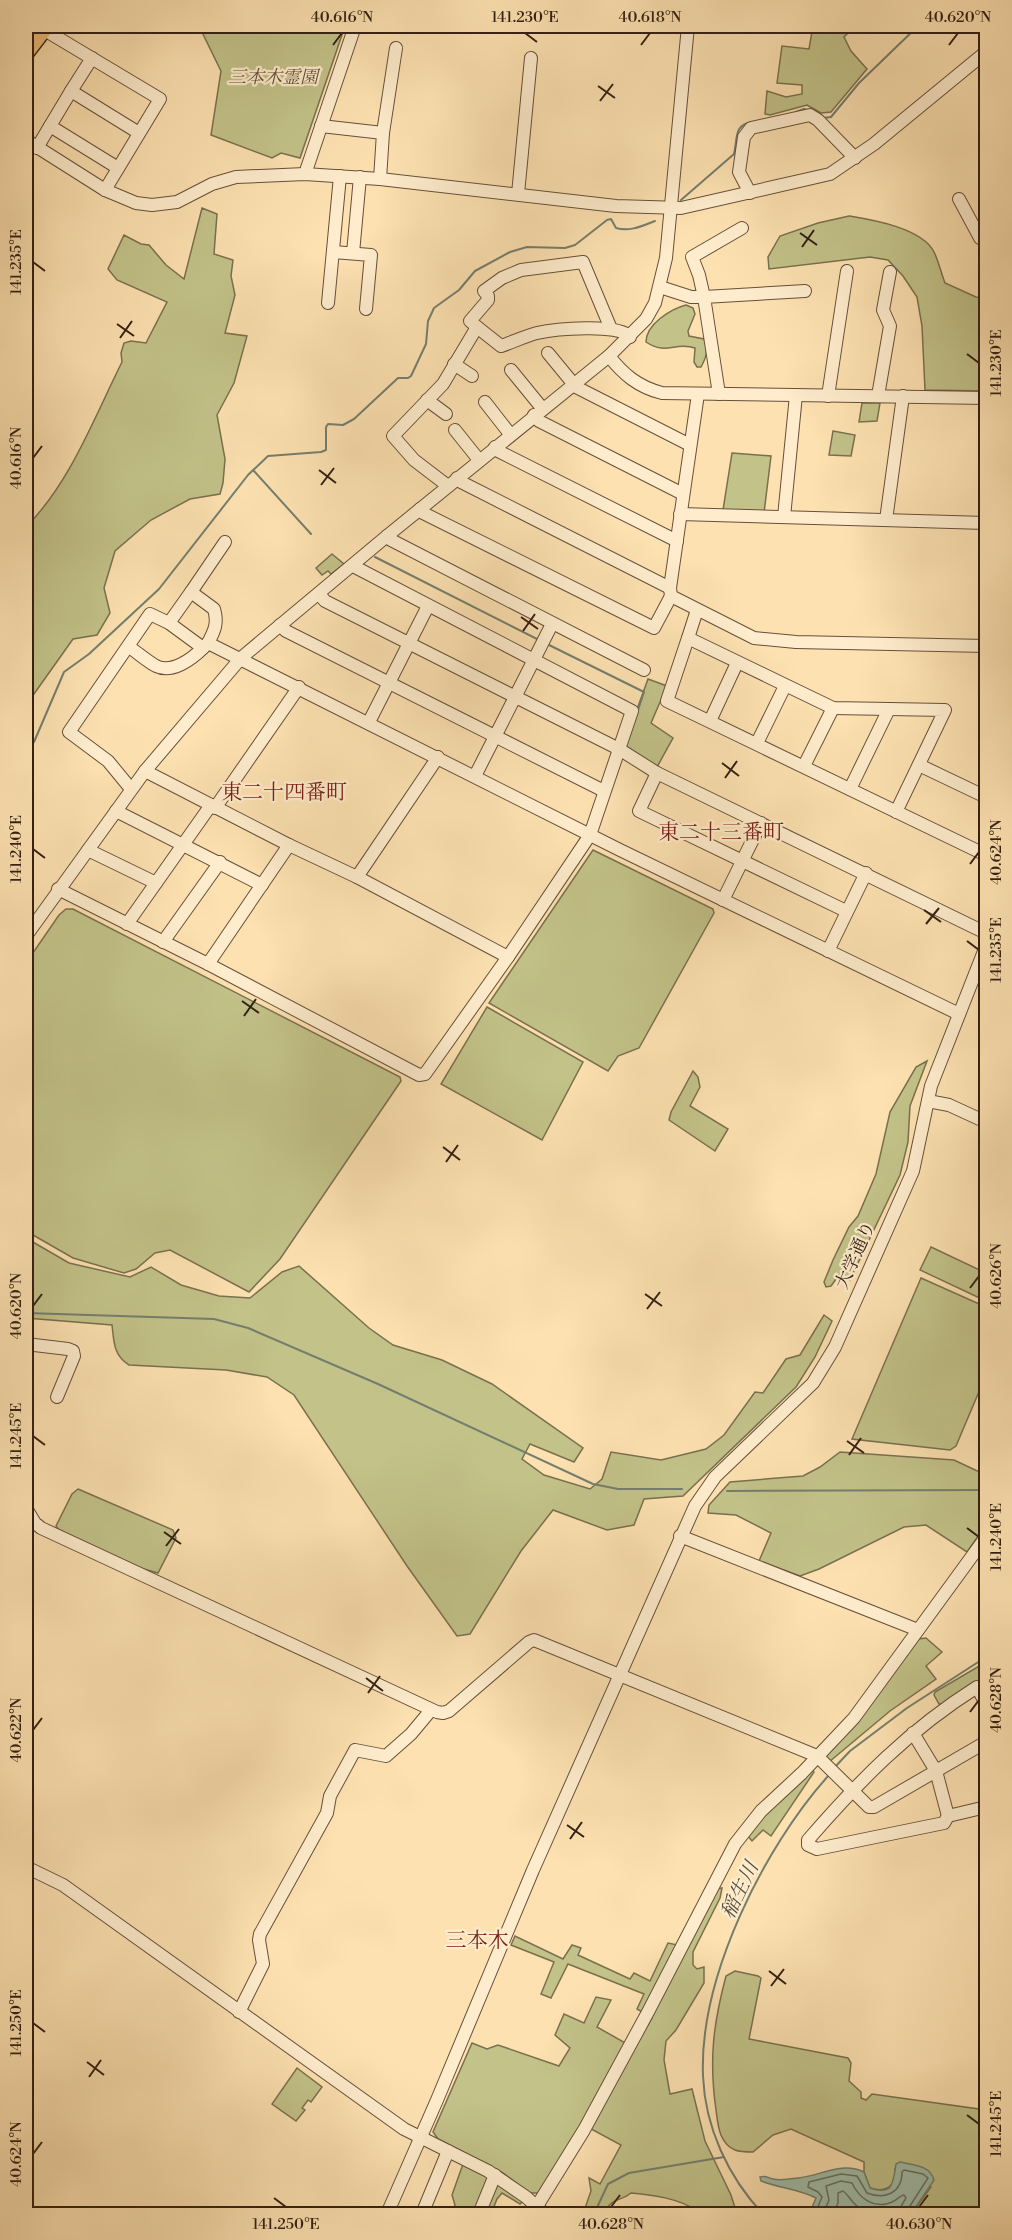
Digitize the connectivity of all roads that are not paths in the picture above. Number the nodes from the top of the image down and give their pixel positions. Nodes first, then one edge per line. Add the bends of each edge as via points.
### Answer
1 (355, 26) edge
2 (688, 26) edge
3 (45, 27) edge
4 (396, 48) dead end
5 (26, 52) edge
6 (987, 52) edge
7 (92, 58) junction
8 (531, 58) dead end
9 (71, 91) junction
10 (50, 126) junction
11 (321, 126) junction
12 (139, 133) junction
13 (383, 133) junction
14 (26, 140) edge
15 (37, 148) junction
16 (855, 158) junction
17 (118, 168) junction
18 (305, 174) junction
19 (340, 176) junction
20 (360, 177) junction
21 (380, 179) junction
22 (105, 190) junction
23 (750, 193) junction
24 (518, 194) junction
25 (959, 199) dead end
26 (670, 207) junction
27 (742, 228) dead end
28 (987, 242) edge
29 (333, 252) junction
30 (353, 253) junction
31 (847, 271) dead end
32 (890, 272) dead end
33 (660, 287) junction
34 (805, 291) dead end
35 (704, 297) junction
36 (328, 303) dead end
37 (366, 309) dead end
38 (477, 327) junction
39 (611, 329) junction
40 (630, 337) junction
41 (548, 353) dead end
42 (609, 356) junction
43 (454, 364) junction
44 (511, 370) dead end
45 (472, 376) dead end
46 (573, 383) junction
47 (698, 394) junction
48 (719, 394) junction
49 (796, 395) junction
50 (828, 396) junction
51 (878, 396) junction
52 (903, 396) junction
53 (987, 398) edge
54 (427, 400) junction
55 (484, 402) dead end
56 (538, 412) junction
57 (446, 414) dead end
58 (455, 430) dead end
59 (510, 434) junction
60 (690, 446) junction
61 (495, 447) junction
62 (479, 460) junction
63 (453, 482) junction
64 (683, 494) junction
65 (420, 509) junction
66 (680, 514) junction
67 (784, 516) junction
68 (886, 520) junction
69 (987, 523) edge
70 (387, 536) junction
71 (677, 541) junction
72 (225, 542) dead end
73 (353, 566) junction
74 (191, 592) junction
75 (671, 592) junction
76 (319, 594) junction
77 (428, 606) junction
78 (697, 610) junction
79 (169, 623) junction
80 (552, 624) junction
81 (280, 625) junction
82 (688, 638) junction
83 (409, 643) junction
84 (206, 645) junction
85 (129, 646) junction
86 (987, 646) edge
87 (241, 658) junction
88 (534, 660) junction
89 (737, 663) junction
90 (644, 670) dead end
91 (389, 682) junction
92 (785, 686) junction
93 (299, 687) junction
94 (515, 697) junction
95 (833, 708) junction
96 (889, 709) junction
97 (710, 721) junction
98 (369, 722) junction
99 (496, 736) junction
100 (757, 743) junction
101 (619, 749) junction
102 (438, 757) junction
103 (919, 765) junction
104 (804, 766) junction
105 (145, 771) junction
106 (657, 772) junction
107 (476, 776) junction
108 (131, 789) junction
109 (850, 789) junction
110 (604, 791) junction
111 (987, 797) edge
112 (213, 807) junction
113 (116, 811) junction
114 (896, 812) junction
115 (761, 823) junction
116 (590, 835) junction
117 (183, 844) junction
118 (289, 845) junction
119 (88, 849) junction
120 (987, 855) edge
121 (742, 861) junction
122 (220, 862) junction
123 (866, 873) junction
124 (357, 877) junction
125 (156, 883) junction
126 (262, 885) junction
127 (58, 889) junction
128 (723, 900) junction
129 (846, 911) junction
130 (127, 924) junction
131 (987, 933) edge
132 (26, 936) edge
133 (163, 942) junction
134 (987, 946) edge
135 (828, 951) junction
136 (507, 957) junction
137 (208, 964) junction
138 (958, 1014) junction
139 (928, 1101) junction
140 (987, 1122) edge
141 (26, 1344) edge
142 (57, 1397) dead end
143 (26, 1508) edge
144 (681, 1536) junction
145 (987, 1537) edge
146 (918, 1630) junction
147 (619, 1675) junction
148 (987, 1704) edge
149 (431, 1710) junction
150 (913, 1733) junction
151 (987, 1742) edge
152 (817, 1756) junction
153 (936, 1771) junction
154 (853, 1789) junction
155 (987, 1807) edge
156 (948, 1816) junction
157 (26, 1867) edge
158 (239, 2012) junction
159 (420, 2136) junction
160 (448, 2151) junction
161 (495, 2175) junction
162 (537, 2210) edge
163 (387, 2214) edge
164 (422, 2214) edge
165 (479, 2214) edge

1 - 11 street
2 - 26 street
3 - 5 highway
3 - 7 street
4 - 13 street
6 - 16 street
7 - 9 street
7 - 12 street via 160,99
8 - 24 street
9 - 10 street
9 - 12 street
10 - 15 street
10 - 17 street
11 - 13 street
11 - 18 street
12 - 17 street
13 - 21 street
14 - 15 street
15 - 22 street
16 - 23 street via 830,174
16 - 23 street via 810,115 751,128 744,137 740,172
17 - 22 street
18 - 19 street
18 - 22 street via 222,180 168,205 136,203
19 - 20 street
19 - 29 street
20 - 21 street
20 - 30 street
21 - 24 street
23 - 26 street
24 - 26 street via 616,206
25 - 28 street via 980,238
26 - 33 street
27 - 35 street via 692,257
29 - 30 street
29 - 36 street
30 - 37 street via 371,255
31 - 50 street
32 - 51 street via 883,310 890,326
33 - 35 street
33 - 40 street via 652,310
34 - 35 street
35 - 48 street
38 - 39 street via 501,346 555,330
38 - 39 street via 470,321 488,300 484,291 502,278 521,270 583,262
38 - 43 street
39 - 40 street via 623,330
40 - 42 street
41 - 46 street
42 - 46 street
42 - 47 street via 640,386 662,393
43 - 45 street
43 - 54 street
44 - 56 street
46 - 56 street
46 - 60 street
47 - 48 street
47 - 60 street
48 - 49 street
49 - 50 street
49 - 67 street
50 - 51 street
51 - 52 street
52 - 53 street
52 - 68 street
54 - 57 street
54 - 63 street via 393,436 414,460
55 - 59 street
56 - 59 street
56 - 64 street via 539,422
58 - 62 street
59 - 61 street
60 - 64 street
61 - 62 street
61 - 71 street
62 - 63 street
63 - 65 street
63 - 75 street via 461,482
64 - 66 street
65 - 70 street
65 - 75 street via 654,628
66 - 67 street
66 - 71 street
67 - 68 street
68 - 69 street
70 - 73 street
70 - 80 street
71 - 75 street
72 - 74 street
73 - 76 street
73 - 77 street
74 - 79 street
74 - 84 street via 214,609 215,630
75 - 78 street
76 - 81 street
76 - 83 street via 325,601
77 - 83 street
77 - 88 street
78 - 82 street
78 - 86 street via 754,638
79 - 84 street
79 - 85 street via 150,614
80 - 88 street
80 - 90 street
81 - 87 street
81 - 91 street
82 - 89 street
82 - 97 street via 668,701
83 - 91 street
83 - 94 street
84 - 85 street via 183,664 162,668
84 - 87 street
85 - 108 street via 69,732 108,761
87 - 93 street
87 - 105 street
88 - 94 street
88 - 101 street via 632,711
89 - 92 street
89 - 97 street
91 - 98 street
91 - 99 street
92 - 95 street
92 - 100 street
93 - 98 street
93 - 112 street
94 - 99 street
94 - 101 street
95 - 96 street
95 - 104 street
96 - 103 street via 945,710
96 - 109 street
97 - 100 street
98 - 102 street
99 - 107 street
99 - 110 street
100 - 104 street
101 - 106 street
101 - 110 street
102 - 107 street
102 - 124 street
103 - 111 street
103 - 114 street
104 - 109 street
105 - 108 street
105 - 112 street
106 - 115 street
106 - 121 street via 639,811
107 - 116 street
108 - 113 street
109 - 114 street
110 - 116 street
112 - 117 street
112 - 118 street
113 - 117 street
113 - 119 street
114 - 120 street
115 - 121 street
115 - 123 street
116 - 128 street
116 - 136 street
117 - 122 street
117 - 125 street
118 - 124 street
118 - 126 street
119 - 125 street
119 - 127 street
121 - 128 street
121 - 129 street
122 - 126 street
122 - 133 street
123 - 129 street
123 - 131 street
124 - 136 street
125 - 130 street
126 - 137 street
127 - 130 street
127 - 132 street
128 - 135 street
129 - 135 street
130 - 133 street
133 - 137 street
134 - 138 street, 大学通り
135 - 138 street
136 - 137 street via 422,1076
138 - 139 street, 大学通り
139 - 140 street
139 - 144 street, 大学通り via 914,1171 822,1370 804,1393 716,1477 700,1497
141 - 142 street via 73,1351
143 - 149 street via 41,1528
144 - 146 street
144 - 147 street, 大学通り
145 - 146 street
146 - 152 street via 854,1718
147 - 149 street via 534,1640 449,1711
147 - 152 street
147 - 159 street, 大学通り
148 - 150 street via 977,1687
149 - 158 street via 386,1756 355,1750 330,1796 327,1813 260,1934 263,1964
150 - 153 street
150 - 154 street
151 - 153 street
152 - 154 street
152 - 162 street via 761,1811 735,1844 648,2012
153 - 154 street via 874,1807
153 - 156 street
154 - 156 street via 808,1840 812,1848 944,1823
155 - 156 street
157 - 158 street via 63,1885
158 - 159 street via 404,2129
159 - 160 street
159 - 163 street, 大学通り
160 - 161 street
160 - 164 street
161 - 162 street
161 - 165 street

